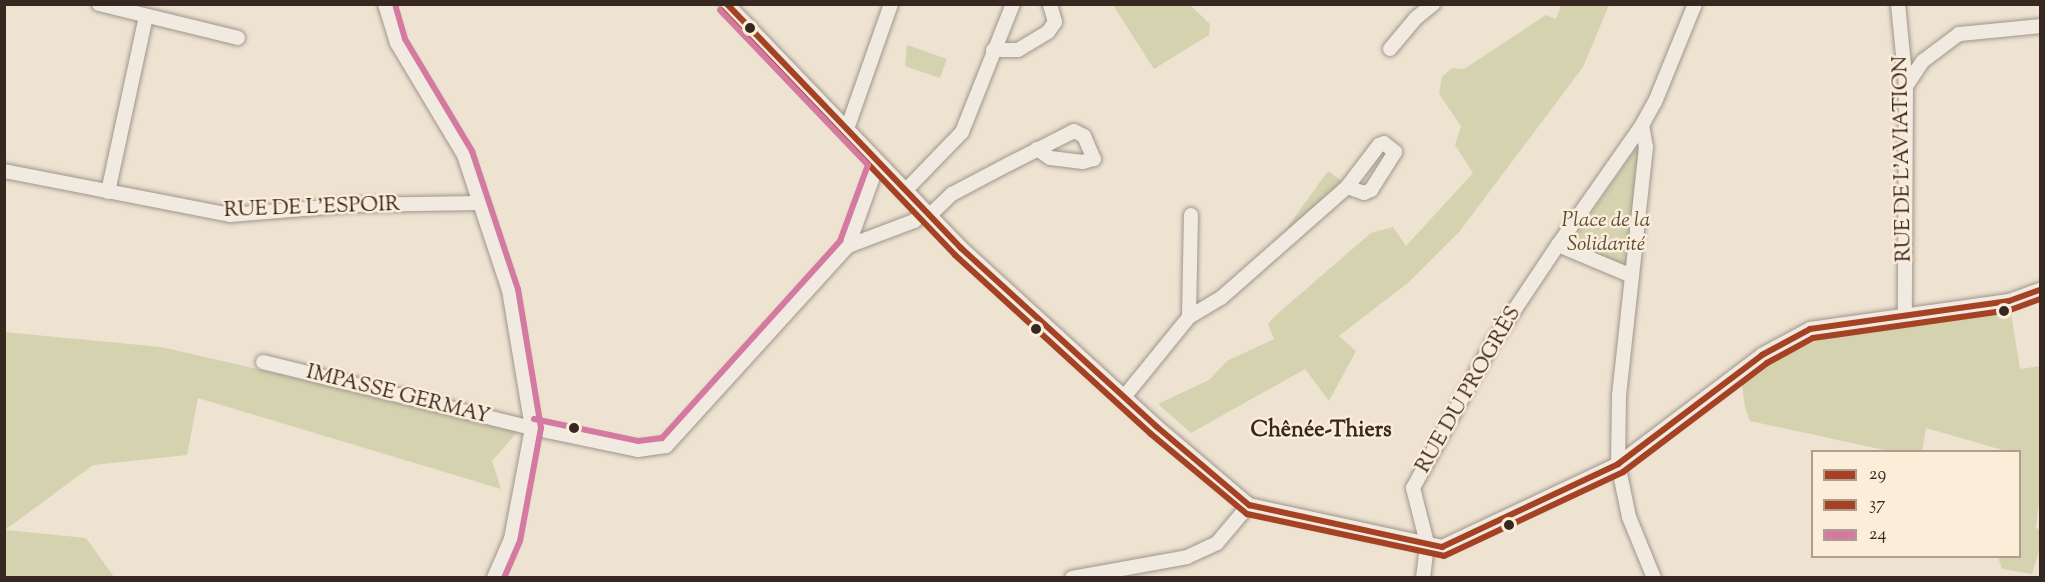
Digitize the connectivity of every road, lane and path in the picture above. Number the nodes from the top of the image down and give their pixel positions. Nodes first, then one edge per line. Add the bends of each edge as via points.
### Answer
1 (99, 4) edge
2 (385, 4) edge
3 (891, 4) edge
4 (1013, 4) edge
5 (1050, 4) edge
6 (1433, 4) edge
7 (1695, 4) edge
8 (1898, 4) edge
9 (728, 5) edge
10 (147, 16) junction
11 (2040, 26) edge
12 (238, 39) dead end
13 (1390, 49) dead end
14 (993, 50) junction
15 (1906, 86) junction
16 (1642, 125) junction
17 (847, 129) junction
18 (1038, 149) dead end
19 (878, 163) junction
20 (4, 171) edge
21 (1347, 187) dead end
22 (905, 191) junction
23 (108, 192) junction
24 (480, 203) junction
25 (927, 214) junction
26 (1191, 215) dead end
27 (1558, 245) junction
28 (848, 246) junction
29 (1632, 276) junction
30 (2040, 290) edge
31 (1905, 315) junction
32 (1189, 317) junction
33 (263, 362) dead end
34 (1124, 397) junction
35 (532, 428) junction
36 (1618, 464) junction
37 (1249, 506) junction
38 (1427, 543) junction
39 (495, 577) edge
40 (1072, 578) edge
41 (1423, 578) edge
42 (1654, 578) edge

1 - 10 street
2 - 24 street via 397,43 464,155
3 - 17 street
4 - 14 street
5 - 14 street via 1055,22 1048,32 1018,50
6 - 13 street
7 - 16 street
8 - 15 street, RUE DE L'AVIATION
9 - 17 street
10 - 12 street
10 - 23 street
11 - 15 street via 1959,34 1923,62
14 - 22 street via 962,132
15 - 31 street, RUE DE L'AVIATION
16 - 27 street
16 - 29 street via 1647,147
17 - 19 street
18 - 25 street via 952,194
19 - 22 street
19 - 28 street
20 - 23 street, RUE DE L'ESPOIR
21 - 32 street via 1221,298
22 - 25 street
23 - 24 street, RUE DE L'ESPOIR via 230,215 352,205
24 - 35 street via 509,290
25 - 28 street
25 - 34 street
26 - 32 street
27 - 29 street
27 - 38 street, RUE DU PROGRÈS via 1493,342 1413,488
28 - 35 street, IMPASSE GERMAY via 666,446 638,450
29 - 36 street via 1619,395
30 - 31 street via 2010,301
31 - 36 street via 1810,329 1762,355
32 - 34 street
33 - 35 street, IMPASSE GERMAY
34 - 37 street
35 - 39 street via 511,538
36 - 38 street via 1442,547
36 - 42 street via 1629,518
37 - 38 street
37 - 40 street via 1217,543 1187,557
38 - 41 street

